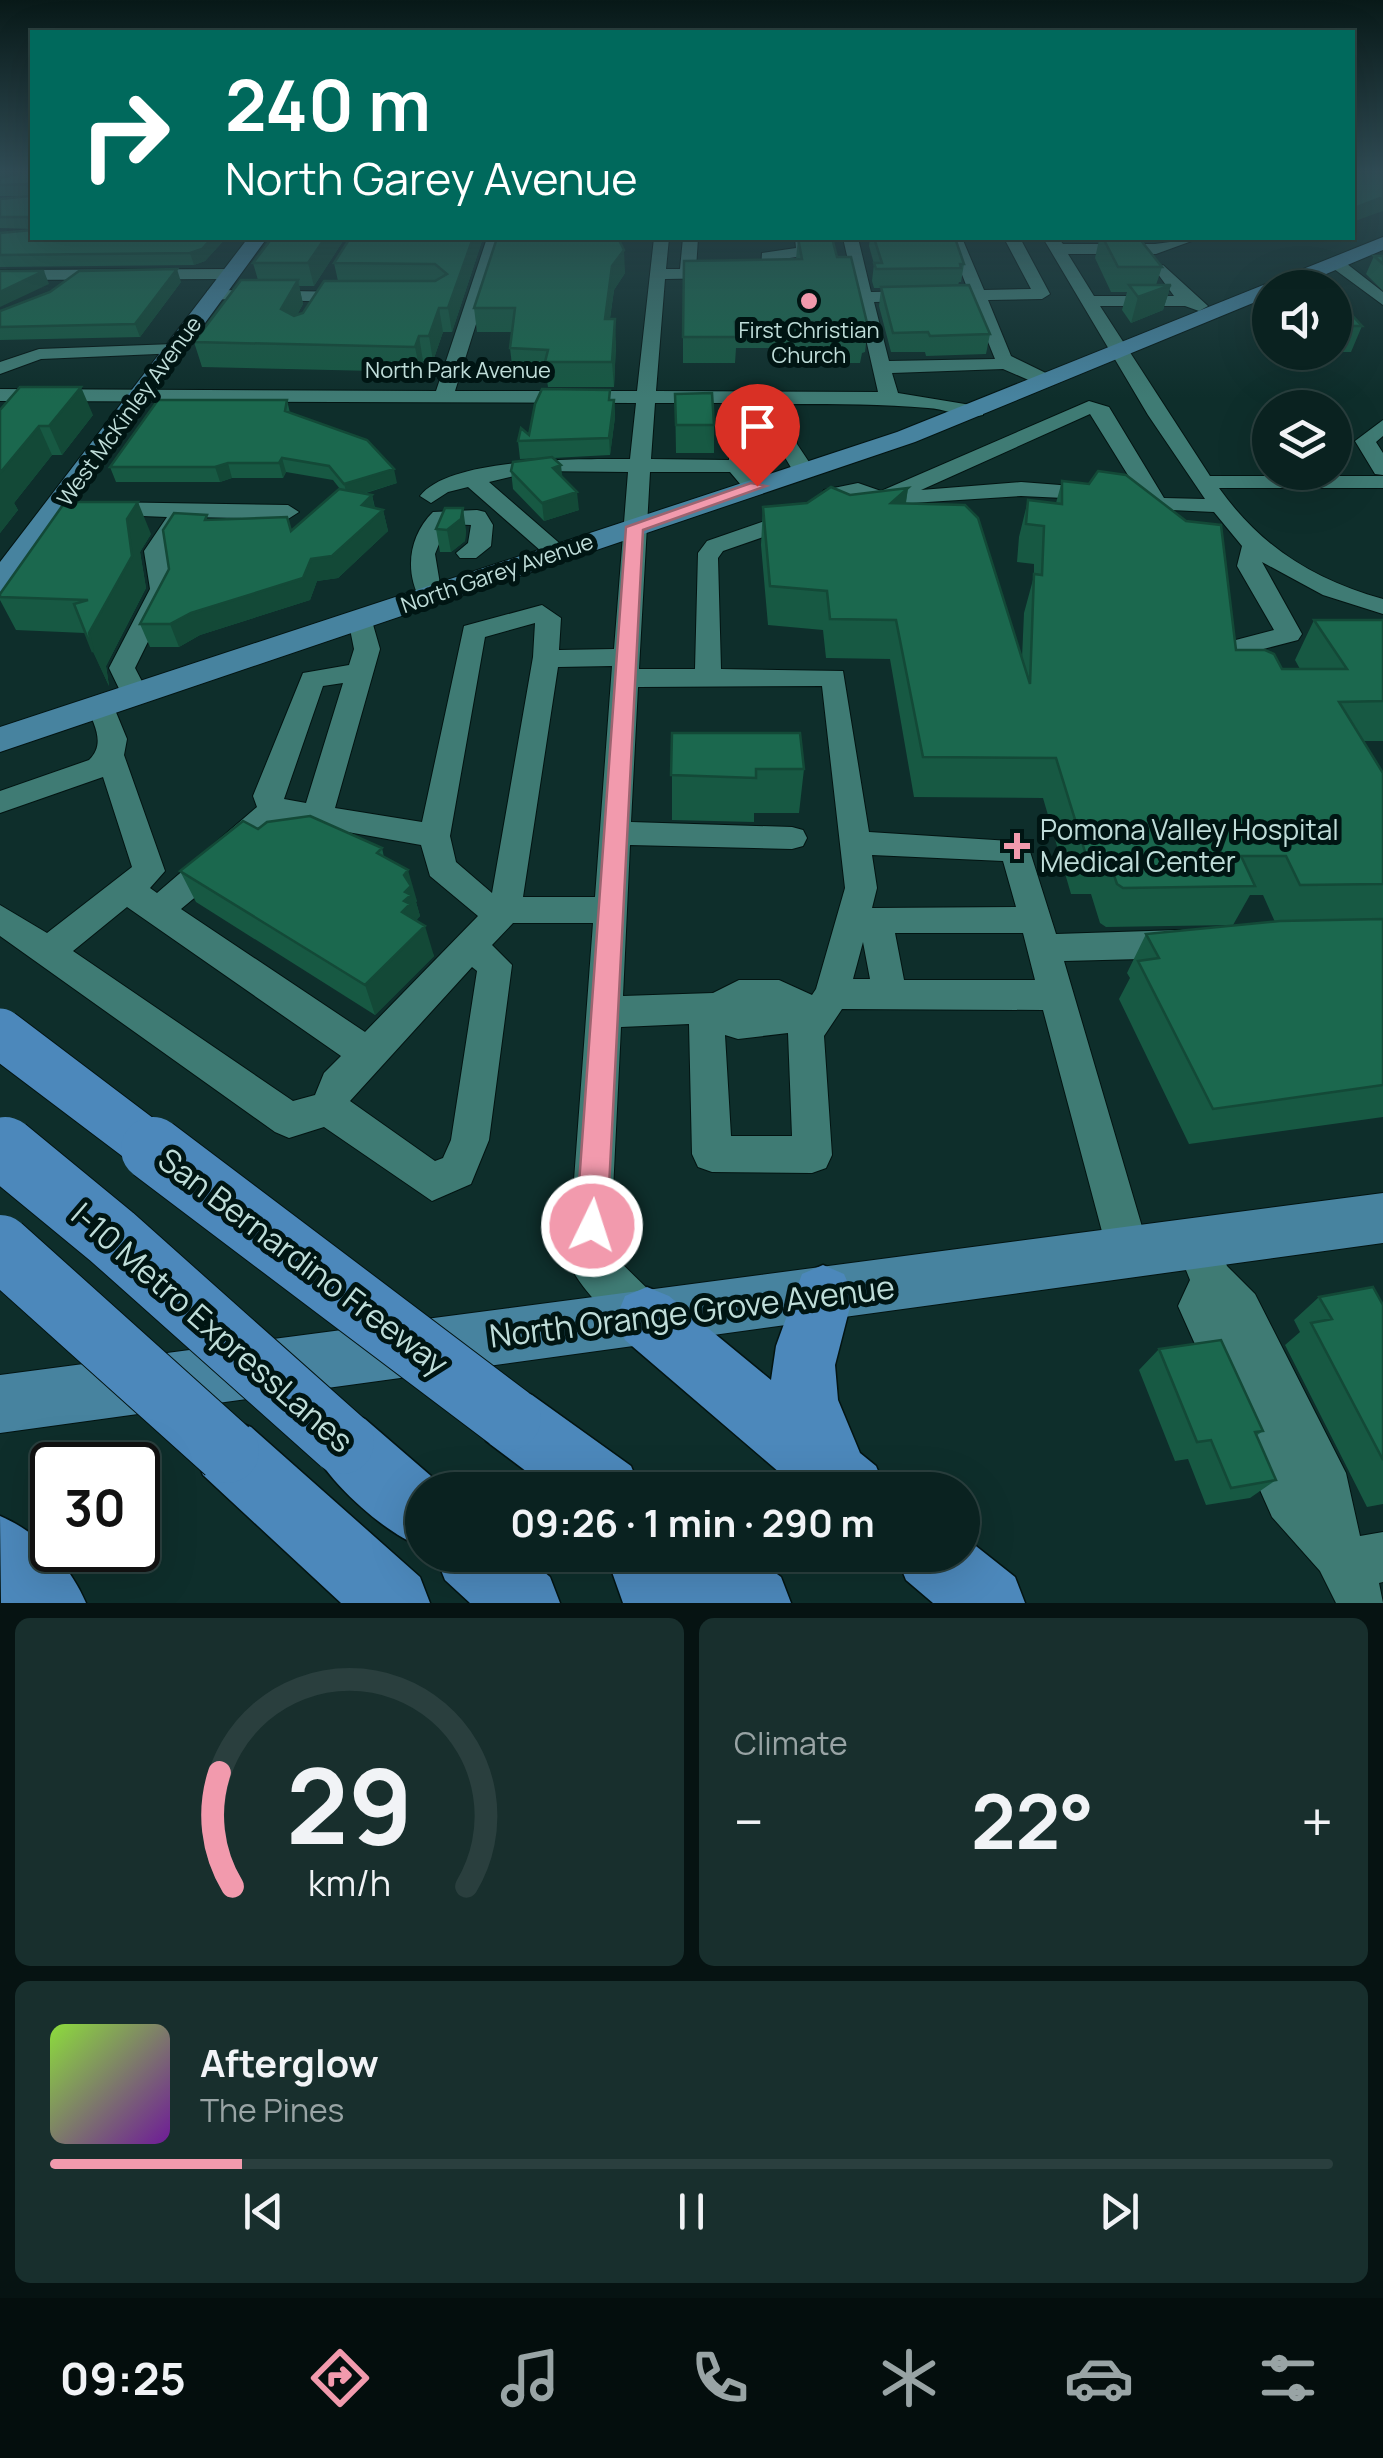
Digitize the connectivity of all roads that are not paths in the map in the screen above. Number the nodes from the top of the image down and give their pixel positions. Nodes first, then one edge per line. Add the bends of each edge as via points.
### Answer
1 (249, 248) edge
2 (492, 248) edge
3 (660, 248) edge
4 (689, 248) edge
5 (803, 248) edge
6 (852, 248) edge
7 (958, 248) edge
8 (1017, 248) edge
9 (1058, 248) edge
10 (1372, 248) edge
11 (1336, 263) junction
12 (1163, 270) edge
13 (1321, 270) edge
14 (228, 274) junction
15 (658, 274) junction
16 (688, 274) junction
17 (0, 275) edge
18 (78, 276) junction
19 (324, 289) junction
20 (978, 294) junction
21 (1042, 294) junction
22 (213, 295) junction
23 (380, 296) edge
24 (48, 297) edge
25 (864, 297) junction
26 (1088, 297) junction
27 (1252, 298) edge
28 (1383, 300) edge
29 (1187, 301) junction
30 (1213, 312) junction
31 (306, 320) edge
32 (174, 350) junction
33 (1121, 350) junction
34 (1008, 362) junction
35 (882, 367) junction
36 (0, 368) edge
37 (1048, 381) junction
38 (0, 395) edge
39 (142, 395) junction
40 (444, 395) junction
41 (644, 396) junction
42 (740, 397) junction
43 (782, 397) junction
44 (889, 398) junction
45 (976, 410) junction
46 (1383, 426) edge
47 (639, 468) junction
48 (1383, 469) edge
49 (804, 471) junction
50 (749, 476) junction
51 (470, 478) junction
52 (1204, 482) junction
53 (1383, 482) edge
54 (1064, 492) junction
55 (431, 496) dead end
56 (882, 499) junction
57 (1140, 506) junction
58 (1221, 506) junction
59 (58, 509) junction
60 (182, 510) junction
61 (826, 510) junction
62 (288, 512) dead end
63 (634, 527) junction
64 (1254, 544) junction
65 (557, 553) junction
66 (423, 558) junction
67 (478, 565) junction
68 (0, 583) edge
69 (430, 596) junction
70 (1383, 607) edge
71 (362, 619) junction
72 (1237, 648) edge
73 (546, 657) junction
74 (626, 668) junction
75 (360, 672) junction
76 (708, 675) junction
77 (135, 695) junction
78 (101, 706) junction
79 (0, 740) edge
80 (111, 758) junction
81 (0, 802) edge
82 (274, 808) junction
83 (317, 816) junction
84 (616, 833) junction
85 (436, 836) junction
86 (792, 838) dead end
87 (855, 843) junction
88 (126, 889) junction
89 (505, 910) junction
90 (611, 910) junction
91 (158, 911) junction
92 (0, 918) edge
93 (1039, 934) junction
94 (1213, 944) edge
95 (471, 948) junction
96 (47, 952) junction
97 (890, 995) junction
98 (1056, 995) junction
99 (816, 1005) junction
100 (712, 1008) junction
101 (605, 1012) junction
102 (0, 1033) edge
103 (368, 1054) junction
104 (330, 1108) junction
105 (0, 1145) edge
106 (1383, 1218) edge
107 (0, 1247) edge
108 (1129, 1254) junction
109 (1203, 1263) junction
110 (823, 1294) junction
111 (646, 1318) junction
112 (0, 1404) edge
113 (583, 1472) edge
114 (830, 1472) edge
115 (838, 1472) edge
116 (405, 1499) edge
117 (0, 1552) edge
118 (1356, 1569) edge
119 (489, 1572) edge
120 (647, 1572) edge
121 (715, 1572) edge
122 (952, 1572) edge
123 (50, 1603) edge
124 (394, 1603) edge
125 (524, 1603) edge
126 (659, 1603) edge
127 (755, 1603) edge
128 (989, 1603) edge

1 - 14 main road, West McKinley Avenue
2 - 40 street
3 - 15 street
4 - 16 street
5 - 16 street via 768,256 769,274
6 - 25 street
7 - 20 street
8 - 21 street
9 - 26 street
10 - 11 main road, North Garey Avenue
11 - 13 main road, North Garey Avenue
11 - 28 street
12 - 29 street
14 - 18 street
14 - 22 main road, West McKinley Avenue
15 - 16 street
15 - 41 street
17 - 18 street
18 - 24 street
19 - 22 street
19 - 23 street
19 - 31 street
20 - 21 street
20 - 25 street
20 - 34 street
21 - 26 street
22 - 32 main road, West McKinley Avenue
25 - 35 street
26 - 29 street
26 - 33 street
27 - 30 main road, North Garey Avenue
29 - 30 street
30 - 33 main road, North Garey Avenue
32 - 36 street via 39,354
32 - 39 main road, West McKinley Avenue
33 - 37 main road, North Garey Avenue
33 - 52 street
34 - 35 street
34 - 37 street
35 - 44 street
37 - 45 main road, North Garey Avenue
38 - 39 street, North Park Avenue
39 - 40 street, North Park Avenue
39 - 59 main road, West McKinley Avenue
40 - 41 street, North Park Avenue
41 - 42 street, North Park Avenue
41 - 47 street
42 - 43 street, North Park Avenue
42 - 50 street via 737,427
43 - 44 street, North Park Avenue
43 - 49 street via 787,444
44 - 45 street, North Park Avenue
45 - 49 main road, North Garey Avenue
46 - 48 street via 1364,441
47 - 50 street
47 - 51 street via 536,466
47 - 63 street
49 - 50 main road, North Garey Avenue
50 - 63 main road, North Garey Avenue
51 - 55 street
51 - 65 street
52 - 53 street
52 - 58 street
54 - 56 street
54 - 57 street
54 - 57 street via 1084,504
56 - 57 street via 1090,407 1102,411
56 - 61 street via 858,490 839,492 827,499
56 - 61 street via 888,510 870,523 838,520
57 - 58 street
58 - 64 street
59 - 60 street
59 - 68 main road, West McKinley Avenue
60 - 62 street
60 - 77 street via 156,551 162,588 122,668
61 - 76 street via 715,546 706,558
63 - 65 main road, North Garey Avenue
63 - 74 street
64 - 70 street via 1319,585
64 - 72 street via 1249,566 1289,634
65 - 67 main road, North Garey Avenue
66 - 67 street
66 - 67 street via 428,528 442,517 478,517
66 - 69 street via 420,570
67 - 69 main road, North Garey Avenue
69 - 71 main road, North Garey Avenue
71 - 75 street via 368,649
71 - 77 main road, North Garey Avenue
73 - 74 street
73 - 85 street via 548,618 542,613 473,632
73 - 89 street
74 - 76 street
74 - 84 street
75 - 82 street via 312,679 268,796
75 - 83 street
76 - 87 street via 834,677
77 - 78 main road, North Garey Avenue
78 - 79 main road, North Garey Avenue
78 - 80 street via 115,745
80 - 81 street
80 - 88 street via 149,871
82 - 83 street
82 - 91 street
83 - 85 street
84 - 86 street
84 - 90 street
85 - 89 street via 441,867 483,905
87 - 93 street via 1016,850
87 - 99 street via 861,888
88 - 91 street
88 - 96 street
89 - 90 street
89 - 95 street
90 - 101 street
91 - 103 street
92 - 96 street
93 - 94 street
93 - 97 street via 876,920
93 - 98 street
95 - 103 street
95 - 104 street via 495,965 470,1140 458,1171 432,1182
96 - 104 street via 289,1120
97 - 98 street
97 - 99 street
98 - 108 street
99 - 100 street via 777,1022 738,1024
99 - 100 street via 806,1034 812,1155 712,1154
100 - 101 street
101 - 111 street via 589,1261
102 - 113 highway, San Bernardino Freeway, bridge
103 - 104 street via 336,1085
105 - 116 highway, I-10 Metro ExpressLanes, bridge
106 - 109 main road, North Orange Grove Avenue
107 - 124 highway, bridge
108 - 109 main road, North Orange Grove Avenue
108 - 110 main road, North Orange Grove Avenue
109 - 118 street via 1200,1306 1288,1500
110 - 111 main road, North Orange Grove Avenue
110 - 115 highway via 802,1356 801,1382 807,1410
111 - 112 main road, North Orange Grove Avenue
111 - 114 highway
117 - 123 highway
119 - 125 highway
120 - 126 highway
121 - 127 highway
122 - 128 highway

